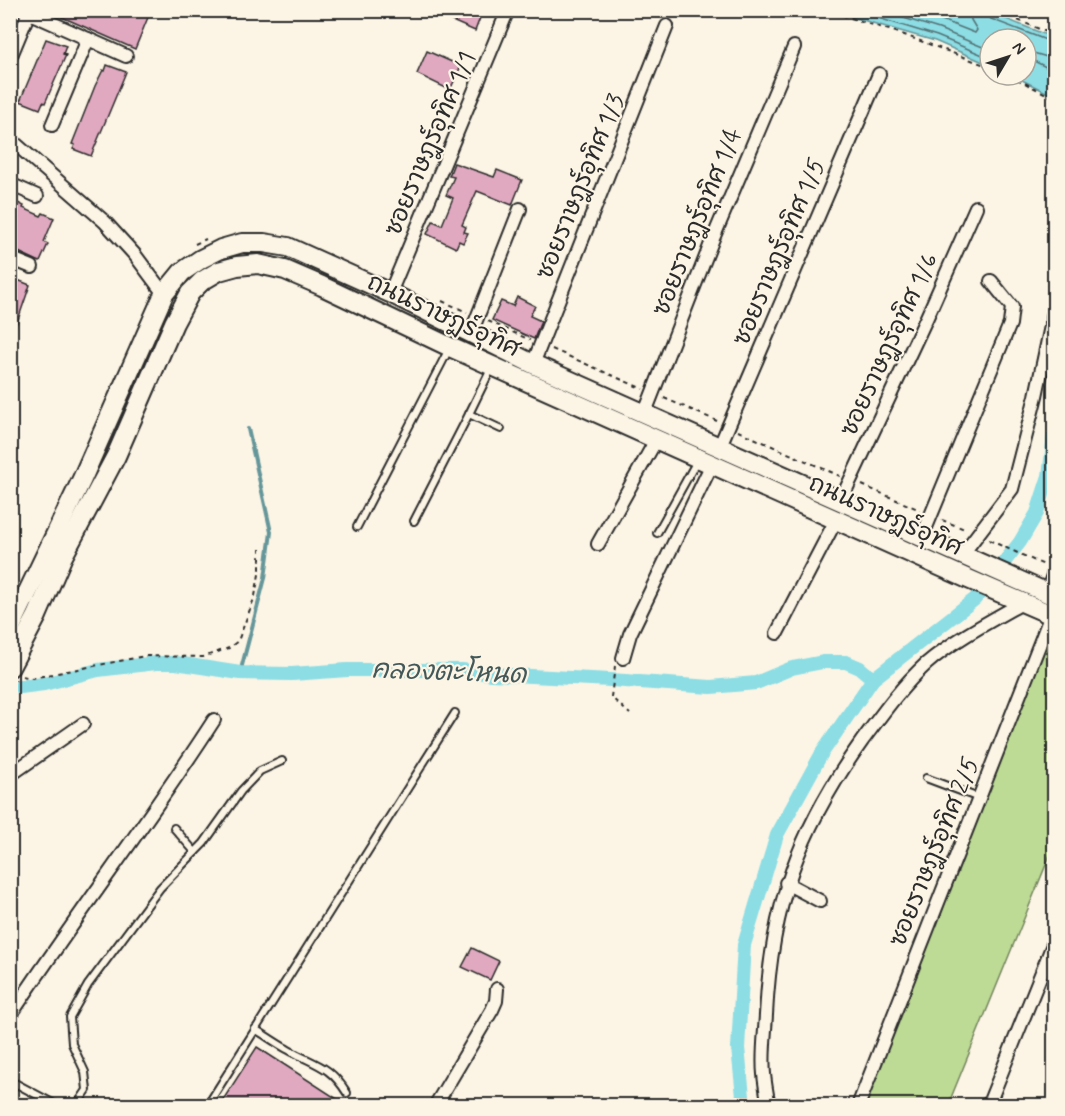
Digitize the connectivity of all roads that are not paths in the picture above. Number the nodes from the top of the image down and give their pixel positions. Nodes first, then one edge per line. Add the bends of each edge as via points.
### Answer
1 (508, 10) edge
2 (28, 11) edge
3 (667, 26) dead end
4 (88, 39) junction
5 (794, 47) dead end
6 (126, 57) dead end
7 (10, 58) edge
8 (879, 74) dead end
9 (52, 125) dead end
10 (10, 139) edge
11 (10, 184) edge
12 (37, 196) dead end
13 (976, 207) dead end
14 (520, 209) dead end
15 (10, 258) edge
16 (32, 267) dead end
17 (991, 281) dead end
18 (390, 293) junction
19 (164, 294) junction
20 (1054, 312) edge
21 (471, 333) junction
22 (450, 348) junction
23 (533, 364) junction
24 (492, 366) junction
25 (469, 414) junction
26 (644, 415) junction
27 (501, 429) dead end
28 (656, 440) junction
29 (710, 457) junction
30 (841, 501) junction
31 (836, 520) junction
32 (414, 521) dead end
33 (357, 527) dead end
34 (657, 533) dead end
35 (922, 537) junction
36 (598, 544) dead end
37 (970, 558) junction
38 (1054, 572) edge
39 (1051, 594) edge
40 (1017, 601) junction
41 (1053, 616) edge
42 (10, 629) edge
43 (777, 633) dead end
44 (619, 661) road end
45 (18, 670) edge
46 (455, 713) dead end
47 (214, 720) dead end
48 (83, 723) dead end
49 (282, 761) dead end
50 (10, 776) edge
51 (926, 778) dead end
52 (980, 799) junction
53 (174, 828) dead end
54 (195, 852) junction
55 (786, 883) junction
56 (820, 901) dead end
57 (1054, 942) edge
58 (496, 989) dead end
59 (10, 1016) edge
60 (255, 1029) junction
61 (11, 1081) edge
62 (347, 1092) dead end
63 (58, 1106) edge
64 (76, 1106) edge
65 (207, 1106) edge
66 (435, 1106) edge
67 (769, 1106) edge
68 (858, 1106) edge
69 (988, 1106) edge

1 - 18 street, ซอยราษฎร์อุทิศ 1/1
2 - 4 street
2 - 7 street
3 - 23 street, ซอยราษฎร์อุทิศ 1/3
4 - 6 street
4 - 9 street
5 - 26 street, ซอยราษฎร์อุทิศ 1/4
8 - 29 street, ซอยราษฎร์อุทิศ 1/5
10 - 19 street via 105,222
11 - 12 street
13 - 30 street, ซอยราษฎร์อุทิศ 1/6
14 - 21 street
15 - 16 street
17 - 35 street via 1012,307 1010,324
18 - 19 main road, ถนนราษฎร์อุทิศ via 288,248 242,243 201,259 182,272
18 - 21 main road, ถนนราษฎร์อุทิศ
19 - 42 main road, ถนนราษฎร์อุทิศ
20 - 37 street via 1012,489
21 - 23 main road, ถนนราษฎร์อุทิศ
22 - 24 main road, ถนนราษฎร์อุทิศ
22 - 33 lane
22 - 45 main road, ถนนราษฎร์อุทิศ via 285,270 258,264 237,266 202,281 190,292 174,323 117,456 63,556
23 - 26 main road, ถนนราษฎร์อุทิศ
24 - 25 lane
24 - 28 main road, ถนนราษฎร์อุทิศ
25 - 27 lane
25 - 32 lane
26 - 29 main road, ถนนราษฎร์อุทิศ
28 - 29 main road, ถนนราษฎร์อุทิศ
28 - 36 street
29 - 30 main road, ถนนราษฎร์อุทิศ
29 - 31 main road, ถนนราษฎร์อุทิศ
29 - 34 lane
29 - 44 street, ซอยราษฎร์อุทิศ 1/5
30 - 35 main road, ถนนราษฎร์อุทิศ
31 - 40 main road, ถนนราษฎร์อุทิศ
31 - 43 street
35 - 37 main road, ถนนราษฎร์อุทิศ
37 - 39 main road, ถนนราษฎร์อุทิศ
38 - 39 street
40 - 41 main road, ถนนราษฎร์อุทิศ
40 - 55 street via 927,663 889,703 843,768 810,825
41 - 52 street, ซอยราษฎร์อุทิศ 2/5
46 - 60 lane
47 - 59 street
48 - 50 street
49 - 54 lane via 260,771
51 - 52 lane
52 - 68 street, ซอยราษฎร์อุทิศ 2/5
53 - 54 lane
54 - 64 lane via 160,888 88,985 70,1017 72,1044 85,1072 87,1090
55 - 56 street
55 - 67 street via 773,936 767,989 764,1073
57 - 69 street
58 - 66 street via 492,1010
60 - 62 lane via 329,1070
60 - 65 lane
61 - 63 lane

